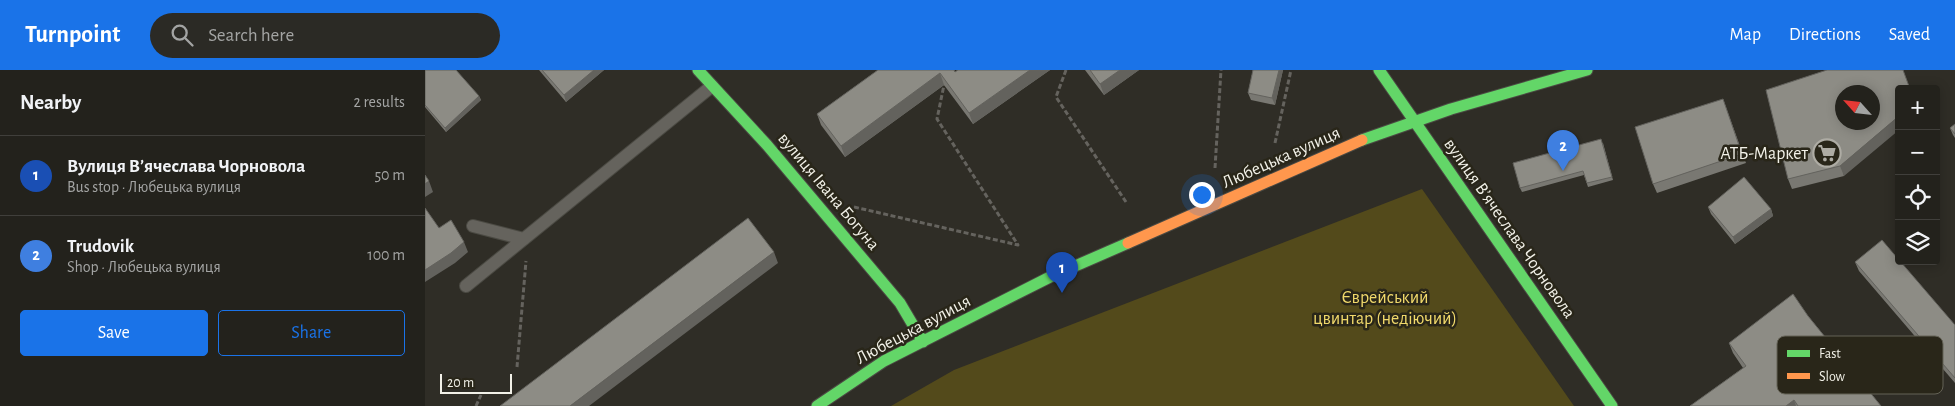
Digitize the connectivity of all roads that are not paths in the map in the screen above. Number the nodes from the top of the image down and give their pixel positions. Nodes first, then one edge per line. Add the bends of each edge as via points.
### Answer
1 (697, 70) edge
2 (1379, 70) edge
3 (1587, 70) edge
4 (712, 86) junction
5 (1414, 122) junction
6 (473, 226) dead end
7 (523, 239) junction
8 (466, 286) dead end
9 (923, 342) junction
10 (817, 406) edge
11 (1612, 406) edge

1 - 4 main road, вулиця Івана Богуна
2 - 5 main road, вулиця Вʼячеслава Чорновола
3 - 5 main road, Любецька вулиця
4 - 7 lane
4 - 9 main road, вулиця Івана Богуна via 767,145 900,303
5 - 9 main road, Любецька вулиця via 1376,134 1050,277
5 - 11 main road, вулиця Вʼячеслава Чорновола
6 - 7 lane
7 - 8 lane
9 - 10 main road, Любецька вулиця via 884,361

